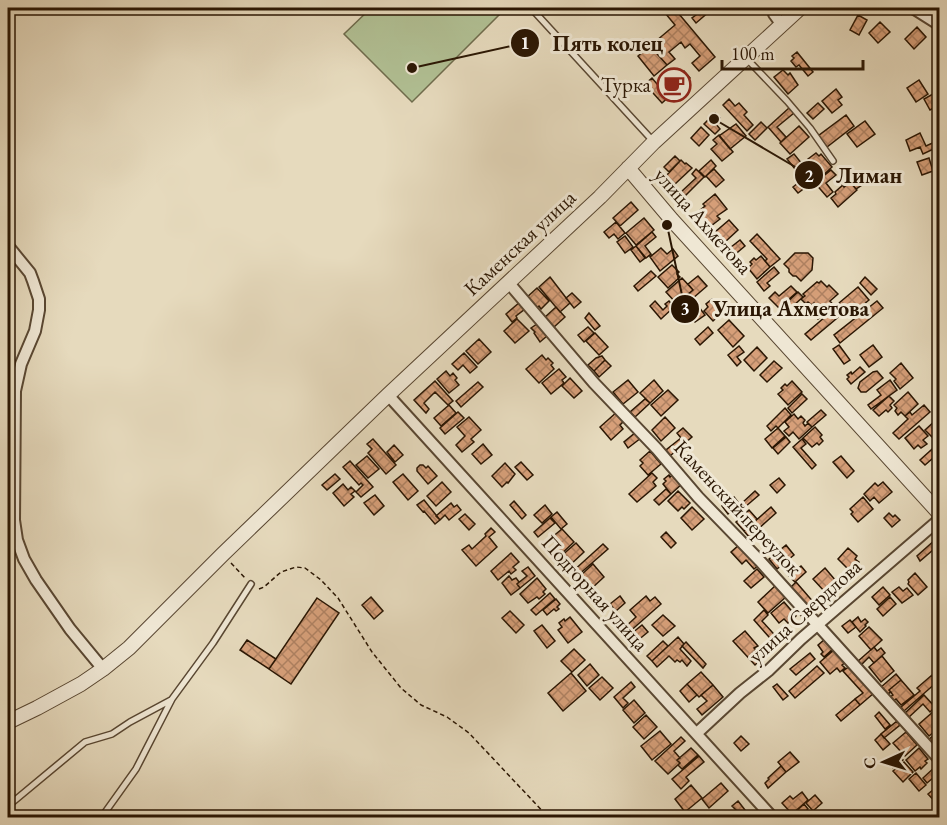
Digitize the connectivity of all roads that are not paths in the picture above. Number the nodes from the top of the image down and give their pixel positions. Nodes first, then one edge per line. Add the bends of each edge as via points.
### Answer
1 (531, 8) edge
2 (776, 8) edge
3 (913, 8) edge
4 (797, 10) edge
5 (782, 25) junction
6 (939, 25) edge
7 (746, 57) junction
8 (654, 142) junction
9 (832, 161) dead end
10 (628, 168) junction
11 (8, 246) edge
12 (508, 282) junction
13 (388, 395) junction
14 (939, 514) edge
15 (939, 519) edge
16 (250, 584) road end
17 (818, 624) junction
18 (103, 669) junction
19 (172, 699) junction
20 (8, 722) edge
21 (697, 733) junction
22 (939, 760) edge
23 (8, 806) edge
24 (101, 818) edge
25 (773, 818) edge

1 - 8 lane
2 - 5 street via 774,15
3 - 6 street
4 - 5 street, Каменская улица
5 - 7 street, Каменская улица
7 - 8 street, Каменская улица
7 - 9 lane via 788,101
8 - 10 street, Каменская улица
10 - 12 street, Каменская улица
10 - 14 street, улица Ахметова
11 - 18 street via 30,273 39,299 35,332 15,391 17,540 36,580
12 - 13 street, Каменская улица
12 - 17 street, Каменский переулок via 594,383
13 - 18 street, Каменская улица via 141,637
13 - 21 street, Подгорная улица
15 - 17 street, улица Свердлова
16 - 19 lane
17 - 21 street, улица Свердлова
17 - 22 street, Каменский переулок
18 - 20 street, Каменская улица
19 - 23 lane via 112,734 85,742
19 - 24 lane via 136,769
21 - 25 street, Подгорная улица

